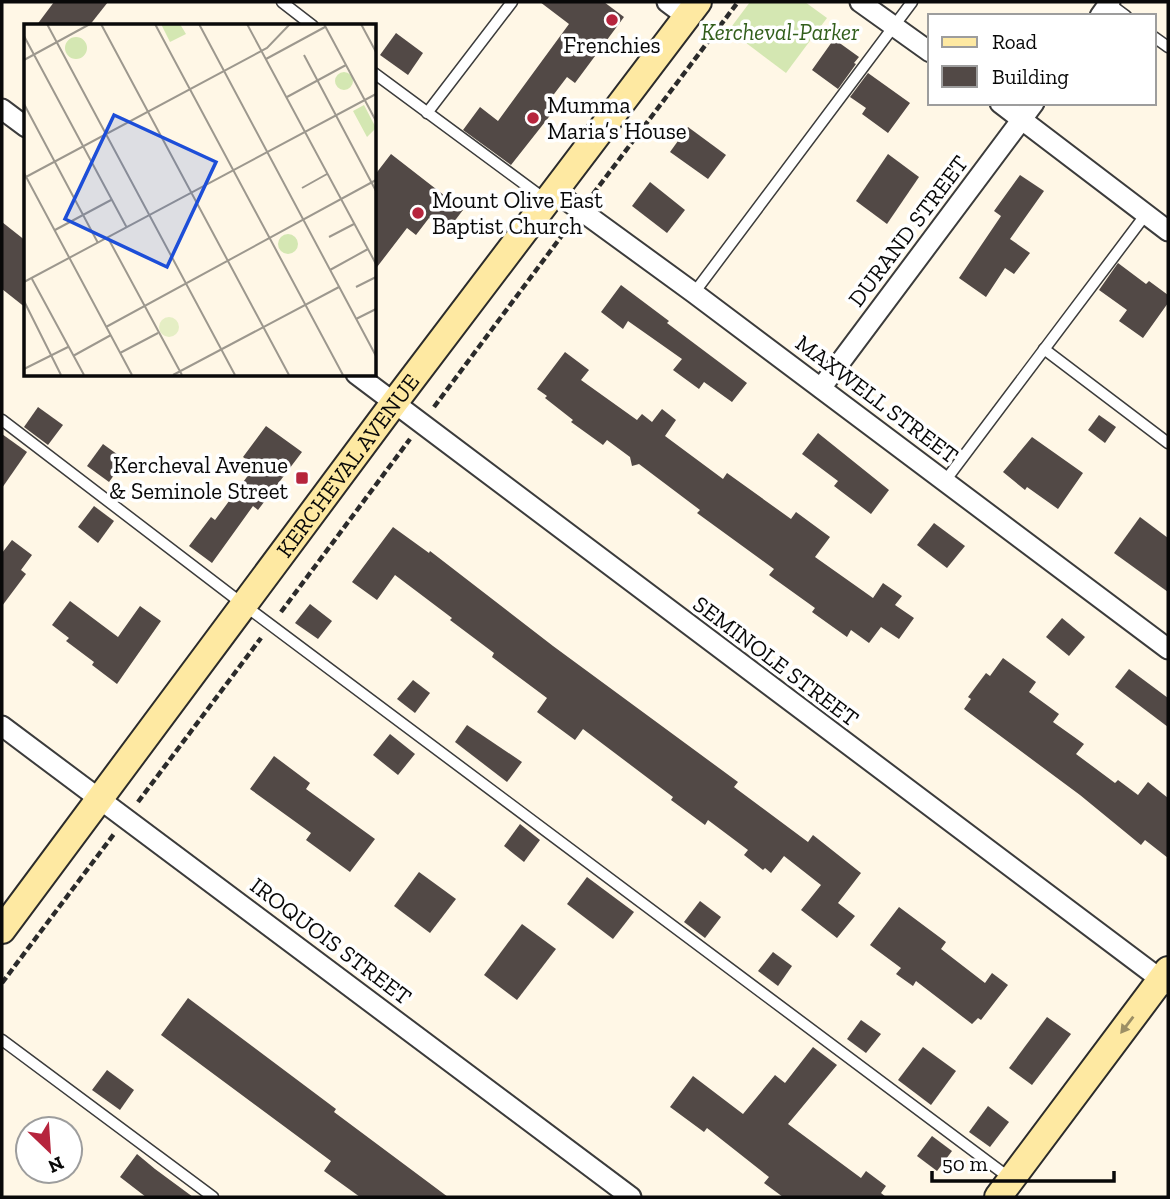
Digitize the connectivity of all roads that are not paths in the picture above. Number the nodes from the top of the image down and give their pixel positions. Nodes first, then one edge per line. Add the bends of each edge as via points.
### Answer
1 (282, 2) edge
2 (512, 2) edge
3 (860, 2) edge
4 (912, 2) edge
5 (684, 7) edge
6 (310, 24) edge
7 (894, 25) junction
8 (928, 50) edge
9 (376, 75) edge
10 (1003, 105) edge
11 (1032, 105) edge
12 (2, 109) edge
13 (427, 113) junction
14 (1022, 119) junction
15 (24, 126) edge
16 (551, 196) junction
17 (1146, 214) junction
18 (1168, 231) edge
19 (694, 293) junction
20 (1044, 349) junction
21 (359, 376) edge
22 (821, 388) junction
23 (394, 403) junction
24 (2, 421) edge
25 (1168, 443) edge
26 (945, 481) junction
27 (244, 605) junction
28 (1168, 649) edge
29 (2, 726) edge
30 (99, 797) junction
31 (2, 930) edge
32 (1166, 978) edge
33 (2, 1040) edge
34 (1005, 1188) edge
35 (214, 1197) edge
36 (631, 1197) edge

1 - 6 lane
2 - 13 lane
3 - 7 street
4 - 7 lane
5 - 16 street, KERCHEVAL AVENUE
7 - 8 street
7 - 19 lane
9 - 13 lane
10 - 14 street
11 - 14 street, DURAND STREET
12 - 15 street
13 - 16 lane
14 - 17 street
14 - 22 street, DURAND STREET
16 - 19 street, MAXWELL STREET via 581,210
16 - 23 street, KERCHEVAL AVENUE
17 - 18 street
17 - 20 lane
19 - 22 street, MAXWELL STREET
20 - 25 lane
20 - 26 lane
21 - 23 street, SEMINOLE STREET
22 - 26 street, MAXWELL STREET
23 - 27 street, KERCHEVAL AVENUE
23 - 32 street, SEMINOLE STREET
24 - 27 lane
26 - 28 street, MAXWELL STREET
27 - 30 street, KERCHEVAL AVENUE
27 - 34 lane
29 - 30 street, IROQUOIS STREET
30 - 31 street, KERCHEVAL AVENUE
30 - 36 street, IROQUOIS STREET
32 -> 34 street
33 - 35 lane

